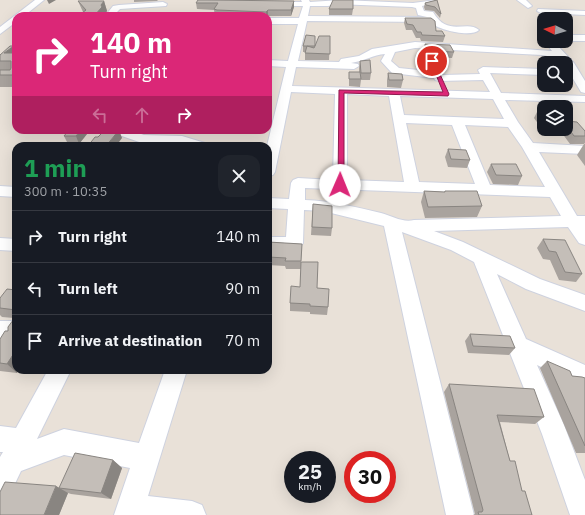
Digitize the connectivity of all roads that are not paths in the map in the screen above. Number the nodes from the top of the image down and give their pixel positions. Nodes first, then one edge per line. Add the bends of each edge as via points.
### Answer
1 (40, 0) edge
2 (432, 0) edge
3 (521, 0) edge
4 (334, 1) edge
5 (306, 2) edge
6 (343, 2) junction
7 (260, 4) edge
8 (565, 4) dead end
9 (412, 5) junction
10 (528, 6) dead end
11 (541, 11) dead end
12 (24, 12) edge
13 (112, 12) edge
14 (154, 12) dead end
15 (575, 13) junction
16 (585, 13) edge
17 (358, 19) junction
18 (272, 20) edge
19 (303, 20) junction
20 (432, 20) junction
21 (585, 21) edge
22 (12, 23) edge
23 (475, 30) dead end
24 (2, 35) edge
25 (573, 38) edge
26 (585, 38) edge
27 (404, 39) dead end
28 (416, 46) junction
29 (555, 48) edge
30 (391, 50) junction
31 (560, 55) joint
32 (507, 60) dead end
33 (386, 61) junction
34 (432, 61) dead end
35 (363, 62) junction
36 (272, 63) edge
37 (292, 63) junction
38 (585, 65) edge
39 (573, 69) edge
40 (518, 71) junction
41 (537, 72) edge
42 (573, 74) edge
43 (439, 76) junction
44 (487, 77) junction
45 (537, 78) edge
46 (287, 89) junction
47 (585, 90) edge
48 (341, 91) junction
49 (573, 92) edge
50 (394, 93) junction
51 (446, 94) junction
52 (496, 96) junction
53 (585, 97) edge
54 (399, 119) junction
55 (457, 121) junction
56 (512, 123) junction
57 (127, 134) edge
58 (139, 142) edge
59 (154, 142) edge
60 (188, 142) edge
61 (529, 147) junction
62 (585, 150) edge
63 (272, 153) edge
64 (340, 185) junction
65 (412, 187) junction
66 (485, 190) junction
67 (0, 192) edge
68 (12, 192) edge
69 (556, 192) junction
70 (272, 203) edge
71 (297, 205) junction
72 (579, 221) edge
73 (397, 225) junction
74 (585, 239) edge
75 (0, 244) edge
76 (272, 244) edge
77 (12, 245) edge
78 (481, 258) junction
79 (585, 303) edge
80 (12, 330) edge
81 (0, 331) edge
82 (517, 345) junction
83 (58, 374) edge
84 (175, 374) edge
85 (585, 376) edge
86 (8, 457) edge
87 (147, 458) junction
88 (129, 511) edge
89 (192, 515) edge
90 (460, 515) edge
91 (584, 515) edge

1 - 12 street
2 - 9 street
3 - 10 street
4 - 5 street
4 - 6 street
5 - 7 street
5 - 19 street
6 - 9 street
6 - 17 street via 351,7 355,14 363,16
8 - 15 street
9 - 20 street via 418,7 421,13 430,14
11 - 15 street
13 - 14 street via 119,7 167,3
15 - 16 street
15 - 21 street
17 - 19 street
17 - 20 street via 357,24 367,28 402,28 400,20
18 - 19 street
19 - 37 street via 302,36
20 - 23 street via 438,26
22 - 24 street
25 - 26 street
27 - 28 street via 405,44
28 - 30 street
28 - 31 street
29 - 31 street
30 - 33 street
30 - 35 street via 372,52
32 - 40 street
33 - 35 street
33 - 43 street via 396,71
34 - 43 street
35 - 37 street via 342,66
36 - 37 street
37 - 46 street
38 - 39 street
40 - 41 street
40 - 44 street via 483,70
40 - 45 street
42 - 47 street
43 - 44 street
43 - 51 street
44 - 52 street
46 - 48 street
46 - 63 street
48 - 50 street
48 - 64 street
49 - 53 street
50 - 51 street
50 - 54 street
51 - 52 street
52 - 53 street
52 - 56 street
54 - 55 street
54 - 65 street
55 - 56 street
55 - 66 street
56 - 61 street
57 - 58 street
59 - 60 street
61 - 62 street
61 - 69 street
64 - 65 street
64 - 71 street via 298,183
65 - 66 street
66 - 69 street
67 - 68 street
69 - 72 street
70 - 71 street
71 - 73 street via 323,206
71 - 76 street via 294,243
72 - 73 street
72 - 74 street
73 - 78 street via 457,246
73 - 90 street
75 - 77 street
78 - 79 street via 533,284
78 - 82 street
80 - 81 street
82 - 85 street
82 - 91 street via 555,434
83 - 86 street
84 - 87 street
86 - 87 street via 64,442
87 - 88 street
88 - 89 street

